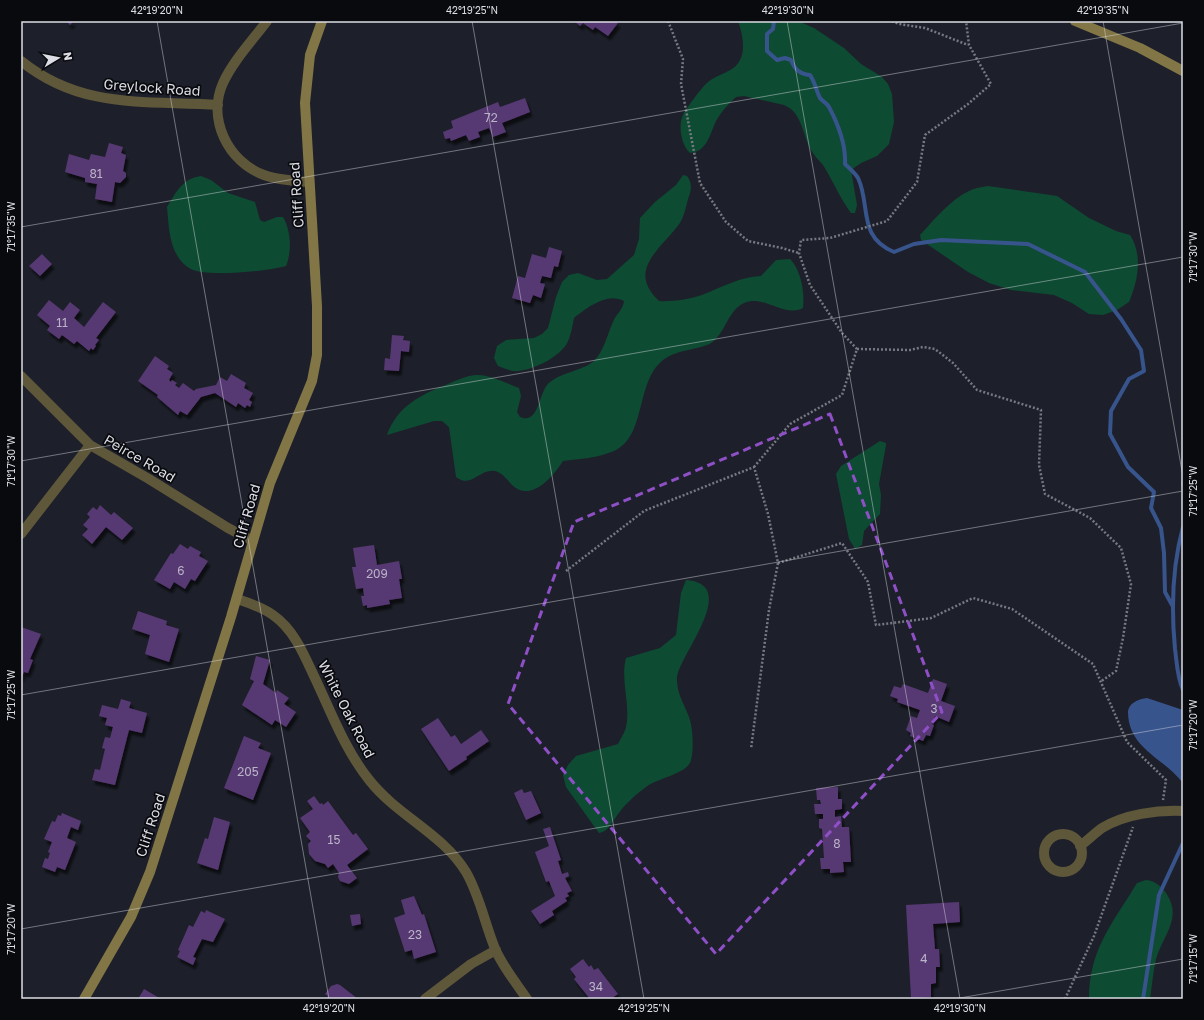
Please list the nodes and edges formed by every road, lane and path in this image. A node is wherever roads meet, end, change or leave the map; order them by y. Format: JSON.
{"nodes":[{"id":1,"x":267,"y":21,"type":"edge"},
{"id":2,"x":322,"y":21,"type":"edge"},
{"id":3,"x":668,"y":21,"type":"edge"},
{"id":4,"x":892,"y":21,"type":"edge"},
{"id":5,"x":966,"y":21,"type":"edge"},
{"id":6,"x":1075,"y":21,"type":"edge"},
{"id":7,"x":969,"y":46,"type":"junction"},
{"id":8,"x":21,"y":61,"type":"edge"},
{"id":9,"x":1183,"y":71,"type":"edge"},
{"id":10,"x":218,"y":105,"type":"junction"},
{"id":11,"x":309,"y":182,"type":"junction"},
{"id":12,"x":800,"y":253,"type":"junction"},
{"id":13,"x":857,"y":348,"type":"junction"},
{"id":14,"x":21,"y":376,"type":"edge"},
{"id":15,"x":90,"y":445,"type":"junction"},
{"id":16,"x":754,"y":467,"type":"junction"},
{"id":17,"x":21,"y":534,"type":"edge"},
{"id":18,"x":253,"y":541,"type":"junction"},
{"id":19,"x":778,"y":563,"type":"junction"},
{"id":20,"x":566,"y":571,"type":"dead end"},
{"id":21,"x":237,"y":599,"type":"junction"},
{"id":22,"x":1100,"y":682,"type":"junction"},
{"id":23,"x":751,"y":749,"type":"dead end"},
{"id":24,"x":1183,"y":811,"type":"edge"},
{"id":25,"x":1161,"y":812,"type":"junction"},
{"id":26,"x":1138,"y":814,"type":"junction"},
{"id":27,"x":1080,"y":846,"type":"dead end"},
{"id":28,"x":496,"y":950,"type":"junction"},
{"id":29,"x":84,"y":999,"type":"edge"},
{"id":30,"x":425,"y":999,"type":"edge"},
{"id":31,"x":527,"y":999,"type":"edge"},
{"id":32,"x":1065,"y":999,"type":"edge"}],
"edges":[{"from":1,"to":10,"type":"street"},
{"from":2,"to":11,"type":"street","name":"Cliff Road"},
{"from":3,"to":12,"type":"path"},
{"from":4,"to":7,"type":"path"},
{"from":5,"to":7,"type":"path"},
{"from":6,"to":9,"type":"street"},
{"from":7,"to":12,"type":"path"},
{"from":8,"to":10,"type":"street","name":"Greylock Road"},
{"from":10,"to":11,"type":"street"},
{"from":11,"to":18,"type":"street","name":"Cliff Road"},
{"from":12,"to":13,"type":"path"},
{"from":13,"to":16,"type":"path"},
{"from":13,"to":22,"type":"path"},
{"from":14,"to":15,"type":"street"},
{"from":15,"to":17,"type":"street","name":"Peirce Road"},
{"from":15,"to":18,"type":"street","name":"Peirce Road"},
{"from":16,"to":19,"type":"path"},
{"from":16,"to":20,"type":"path"},
{"from":18,"to":21,"type":"street","name":"Cliff Road"},
{"from":19,"to":22,"type":"path"},
{"from":19,"to":23,"type":"path"},
{"from":21,"to":28,"type":"street","name":"White Oak Road"},
{"from":21,"to":29,"type":"street","name":"Cliff Road"},
{"from":22,"to":25,"type":"path"},
{"from":24,"to":25,"type":"street"},
{"from":25,"to":26,"type":"street"},
{"from":26,"to":27,"type":"street"},
{"from":26,"to":32,"type":"path"},
{"from":28,"to":30,"type":"street"},
{"from":28,"to":31,"type":"street","name":"White Oak Road"}]}
